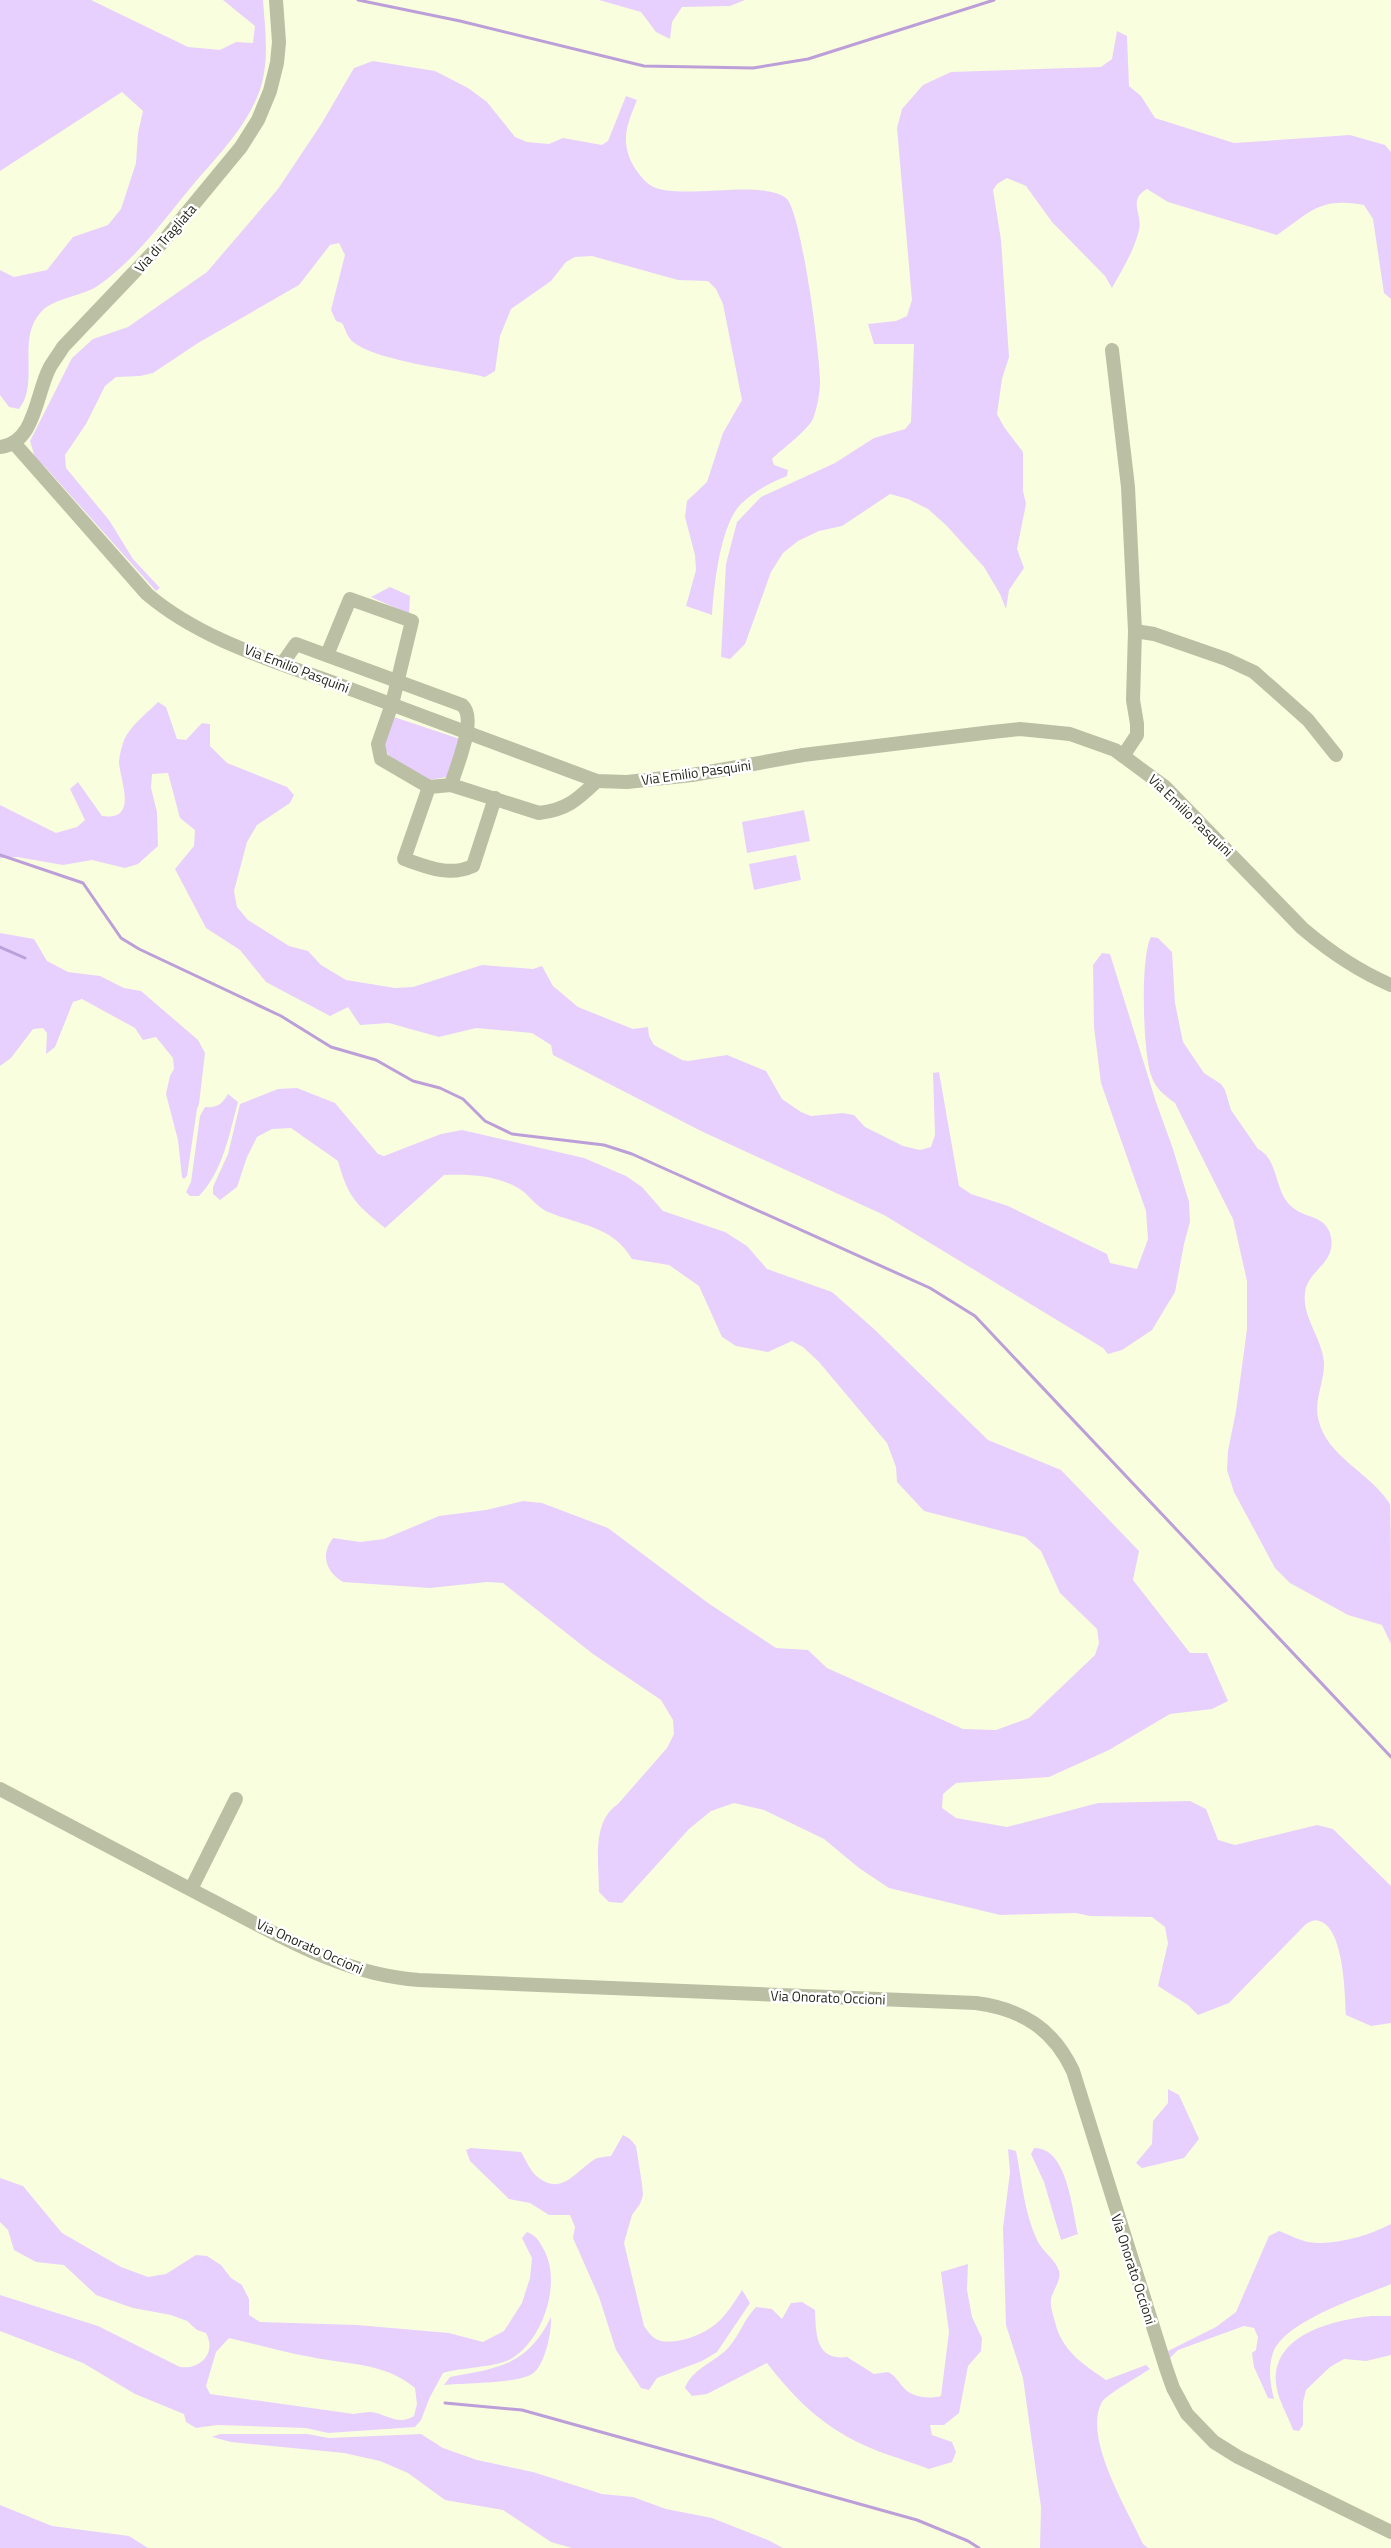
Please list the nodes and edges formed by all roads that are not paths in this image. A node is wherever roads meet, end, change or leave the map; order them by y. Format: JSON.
{"nodes":[{"id":1,"x":276,"y":0,"type":"edge"},
{"id":2,"x":1112,"y":350,"type":"dead end"},
{"id":3,"x":14,"y":443,"type":"junction"},
{"id":4,"x":0,"y":447,"type":"edge"},
{"id":5,"x":1135,"y":631,"type":"junction"},
{"id":6,"x":327,"y":655,"type":"junction"},
{"id":7,"x":282,"y":664,"type":"junction"},
{"id":8,"x":397,"y":679,"type":"junction"},
{"id":9,"x":392,"y":704,"type":"junction"},
{"id":10,"x":467,"y":733,"type":"junction"},
{"id":11,"x":1336,"y":755,"type":"dead end"},
{"id":12,"x":1123,"y":756,"type":"junction"},
{"id":13,"x":597,"y":781,"type":"junction"},
{"id":14,"x":451,"y":784,"type":"junction"},
{"id":15,"x":429,"y":787,"type":"junction"},
{"id":16,"x":495,"y":798,"type":"junction"},
{"id":17,"x":1391,"y":985,"type":"edge"},
{"id":18,"x":0,"y":1789,"type":"edge"},
{"id":19,"x":236,"y":1799,"type":"dead end"},
{"id":20,"x":191,"y":1889,"type":"junction"},
{"id":21,"x":1391,"y":2532,"type":"edge"}],
"edges":[{"from":1,"to":3,"type":"street","name":"Via di Tragliata"},
{"from":2,"to":5,"type":"street"},
{"from":3,"to":4,"type":"street"},
{"from":3,"to":7,"type":"street","name":"Via Emilio Pasquini"},
{"from":5,"to":11,"type":"street"},
{"from":5,"to":12,"type":"street"},
{"from":6,"to":7,"type":"street"},
{"from":6,"to":8,"type":"street"},
{"from":6,"to":8,"type":"street"},
{"from":7,"to":9,"type":"street","name":"Via Emilio Pasquini"},
{"from":8,"to":9,"type":"street"},
{"from":8,"to":10,"type":"street"},
{"from":9,"to":10,"type":"street","name":"Via Emilio Pasquini"},
{"from":9,"to":15,"type":"street"},
{"from":10,"to":13,"type":"street","name":"Via Emilio Pasquini"},
{"from":10,"to":14,"type":"street"},
{"from":12,"to":13,"type":"street","name":"Via Emilio Pasquini"},
{"from":12,"to":17,"type":"street","name":"Via Emilio Pasquini"},
{"from":13,"to":16,"type":"street"},
{"from":14,"to":15,"type":"street"},
{"from":14,"to":16,"type":"street"},
{"from":15,"to":16,"type":"street"},
{"from":18,"to":20,"type":"street","name":"Via Onorato Occioni"},
{"from":19,"to":20,"type":"street"},
{"from":20,"to":21,"type":"street","name":"Via Onorato Occioni"}]}
